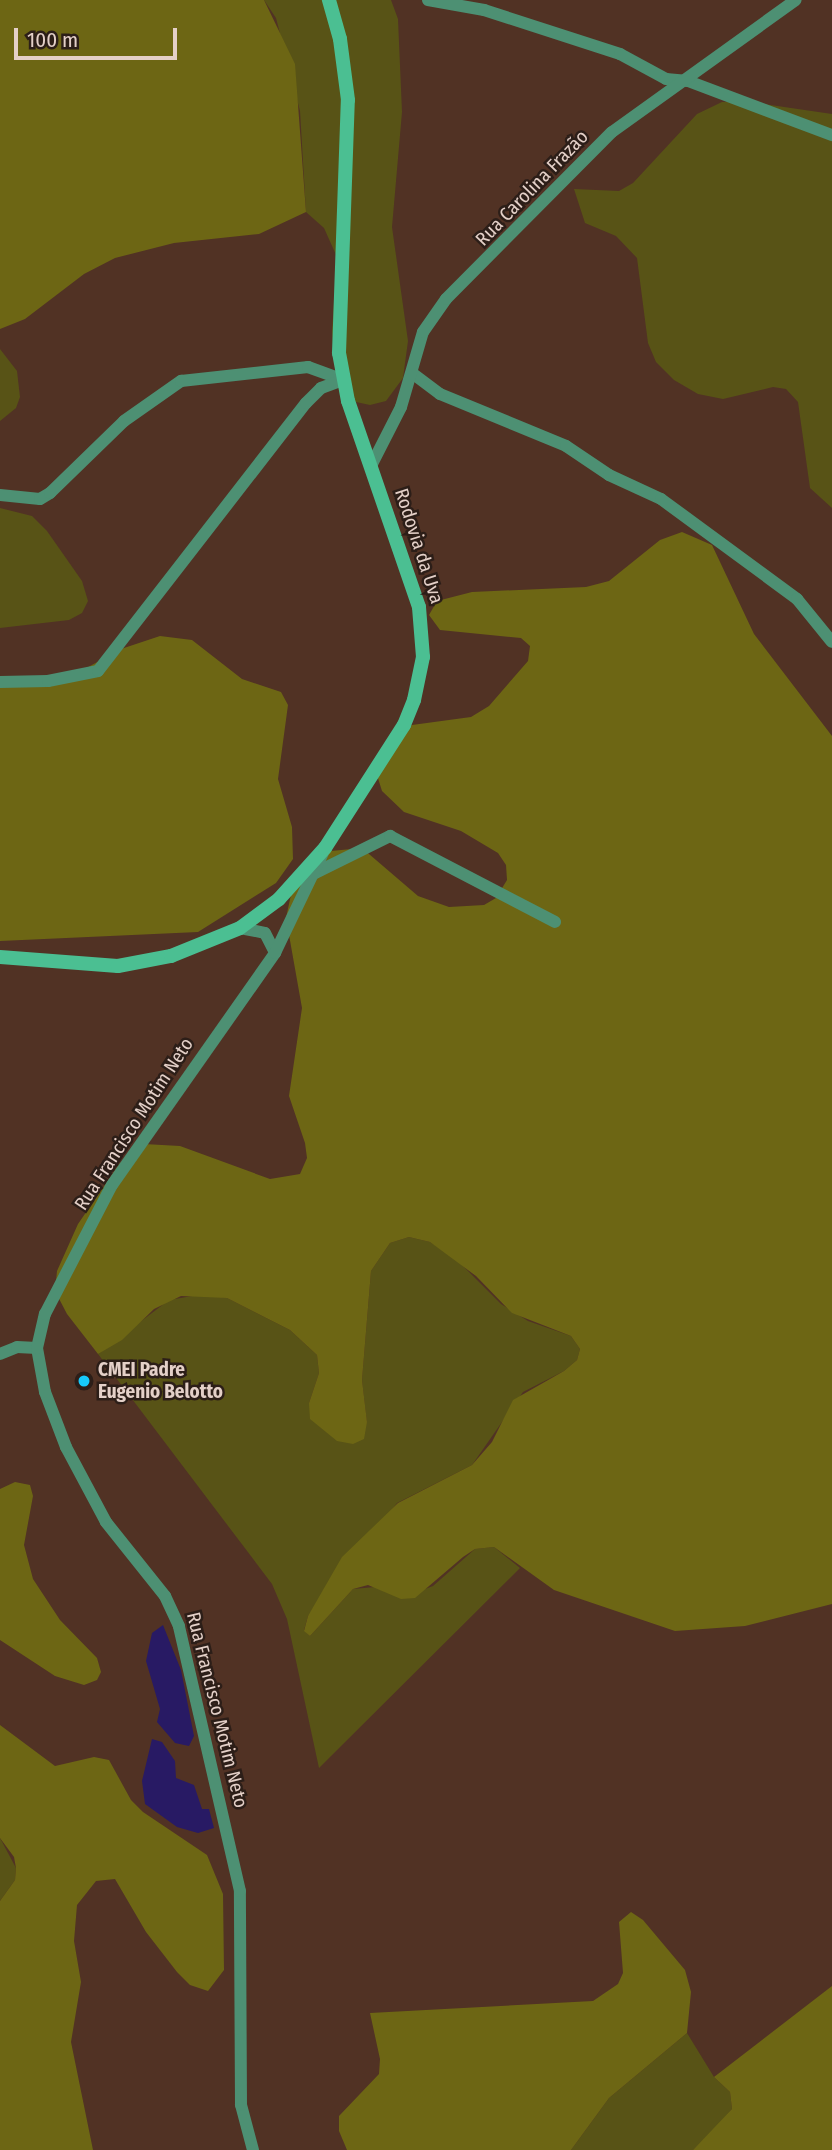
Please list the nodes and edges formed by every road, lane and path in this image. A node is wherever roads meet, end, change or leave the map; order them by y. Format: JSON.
{"nodes":[{"id":1,"x":329,"y":0,"type":"edge"},
{"id":2,"x":428,"y":0,"type":"edge"},
{"id":3,"x":796,"y":0,"type":"edge"},
{"id":4,"x":688,"y":80,"type":"junction"},
{"id":5,"x":832,"y":135,"type":"edge"},
{"id":6,"x":412,"y":373,"type":"junction"},
{"id":7,"x":343,"y":380,"type":"junction"},
{"id":8,"x":372,"y":464,"type":"junction"},
{"id":9,"x":0,"y":495,"type":"edge"},
{"id":10,"x":832,"y":642,"type":"edge"},
{"id":11,"x":0,"y":682,"type":"edge"},
{"id":12,"x":325,"y":848,"type":"junction"},
{"id":13,"x":315,"y":873,"type":"junction"},
{"id":14,"x":555,"y":922,"type":"dead end"},
{"id":15,"x":240,"y":928,"type":"junction"},
{"id":16,"x":275,"y":953,"type":"junction"},
{"id":17,"x":0,"y":957,"type":"edge"},
{"id":18,"x":37,"y":1348,"type":"junction"},
{"id":19,"x":0,"y":1354,"type":"edge"},
{"id":20,"x":253,"y":2150,"type":"edge"}],
"edges":[{"from":1,"to":7,"type":"street","name":"Rodovia da Uva"},
{"from":2,"to":4,"type":"street"},
{"from":3,"to":4,"type":"street","name":"Rua Carolina Frazão"},
{"from":4,"to":5,"type":"street"},
{"from":4,"to":6,"type":"street","name":"Rua Carolina Frazão"},
{"from":6,"to":8,"type":"street","name":"Rua Carolina Frazão"},
{"from":6,"to":10,"type":"street"},
{"from":7,"to":8,"type":"street","name":"Rodovia da Uva"},
{"from":7,"to":9,"type":"street"},
{"from":7,"to":11,"type":"street"},
{"from":8,"to":12,"type":"street","name":"Rodovia da Uva"},
{"from":12,"to":13,"type":"street","name":"Rua Francisco Motim Neto"},
{"from":12,"to":15,"type":"street","name":"Rodovia da Uva"},
{"from":13,"to":14,"type":"street"},
{"from":13,"to":16,"type":"street","name":"Rua Francisco Motim Neto"},
{"from":15,"to":16,"type":"street"},
{"from":15,"to":17,"type":"street","name":"Rodovia da Uva"},
{"from":16,"to":18,"type":"street","name":"Rua Francisco Motim Neto"},
{"from":18,"to":19,"type":"street"},
{"from":18,"to":20,"type":"street","name":"Rua Francisco Motim Neto"}]}
